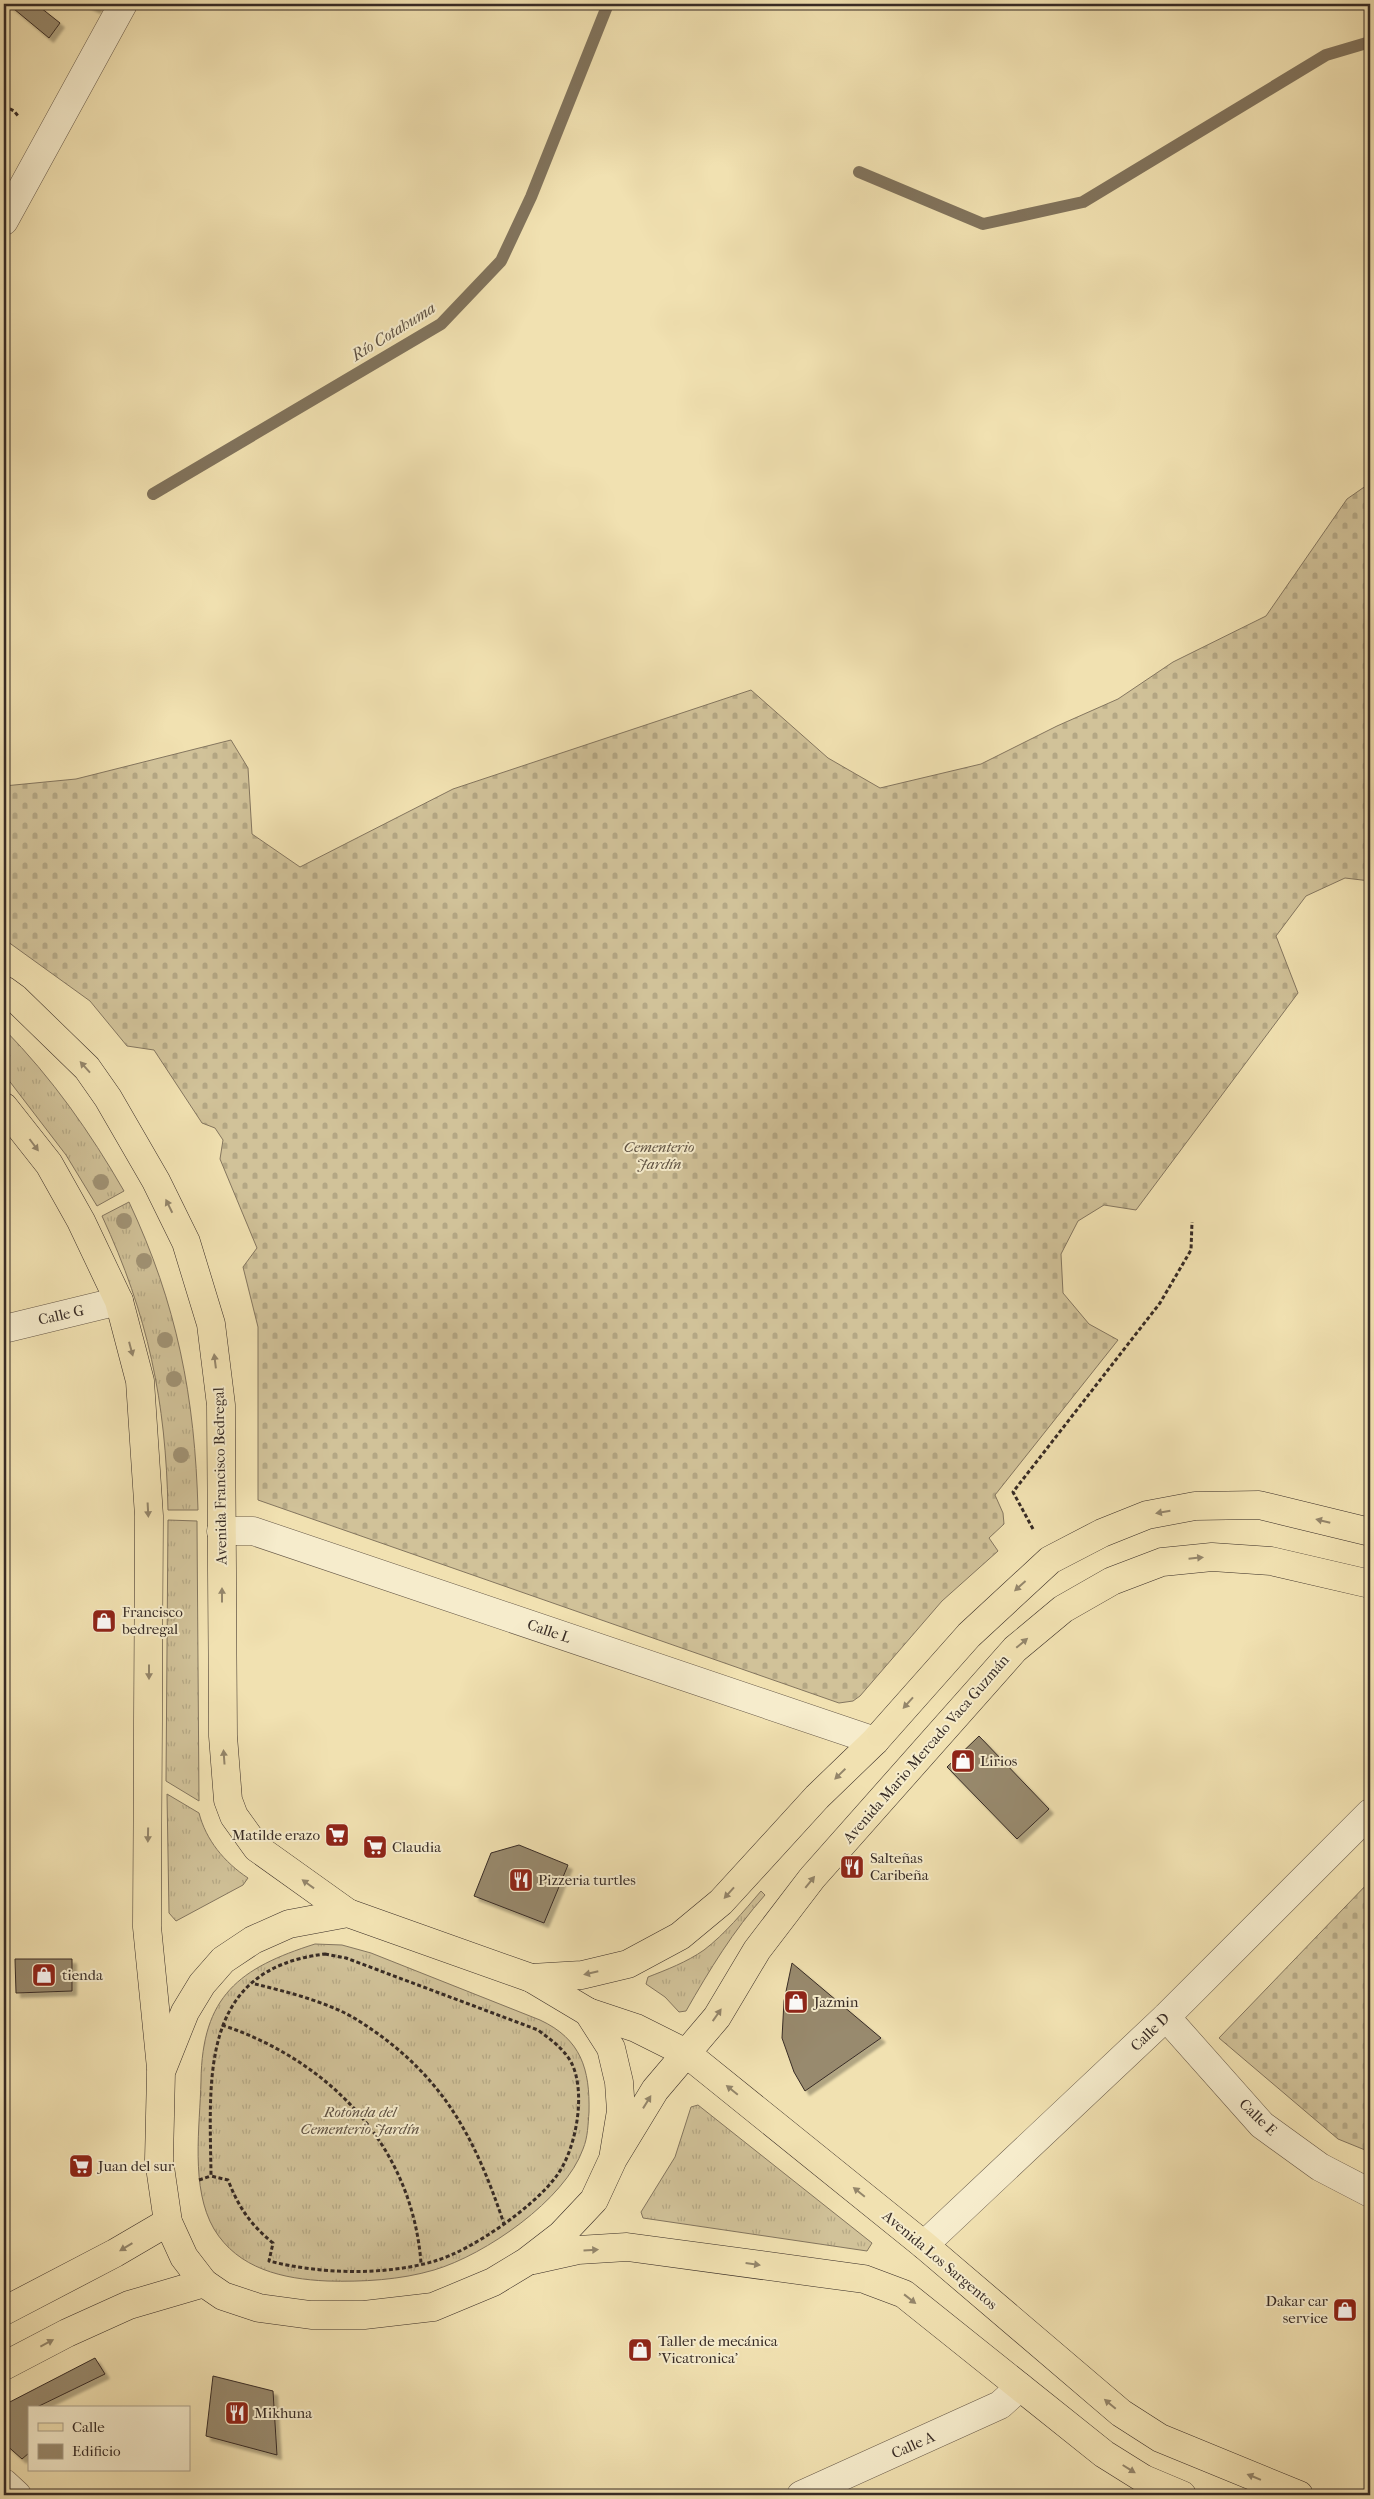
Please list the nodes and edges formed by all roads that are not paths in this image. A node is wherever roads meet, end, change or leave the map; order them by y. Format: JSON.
{"nodes":[{"id":1,"x":123,"y":4,"type":"edge"},
{"id":2,"x":4,"y":221,"type":"edge"},
{"id":3,"x":4,"y":990,"type":"edge"},
{"id":4,"x":4,"y":1107,"type":"edge"},
{"id":5,"x":119,"y":1301,"type":"junction"},
{"id":6,"x":4,"y":1329,"type":"edge"},
{"id":7,"x":221,"y":1531,"type":"junction"},
{"id":8,"x":1370,"y":1532,"type":"edge"},
{"id":9,"x":1370,"y":1584,"type":"edge"},
{"id":10,"x":875,"y":1740,"type":"junction"},
{"id":11,"x":907,"y":1770,"type":"junction"},
{"id":12,"x":1370,"y":1813,"type":"edge"},
{"id":13,"x":348,"y":1913,"type":"junction"},
{"id":14,"x":531,"y":1978,"type":"junction"},
{"id":15,"x":588,"y":2012,"type":"junction"},
{"id":16,"x":1166,"y":2017,"type":"junction"},
{"id":17,"x":686,"y":2053,"type":"junction"},
{"id":18,"x":161,"y":2072,"type":"junction"},
{"id":19,"x":613,"y":2159,"type":"junction"},
{"id":20,"x":1370,"y":2193,"type":"edge"},
{"id":21,"x":168,"y":2222,"type":"junction"},
{"id":22,"x":924,"y":2245,"type":"junction"},
{"id":23,"x":526,"y":2262,"type":"junction"},
{"id":24,"x":204,"y":2283,"type":"junction"},
{"id":25,"x":4,"y":2311,"type":"edge"},
{"id":26,"x":4,"y":2366,"type":"edge"},
{"id":27,"x":1020,"y":2387,"type":"junction"},
{"id":28,"x":4,"y":2483,"type":"edge"},
{"id":29,"x":18,"y":2495,"type":"edge"},
{"id":30,"x":801,"y":2495,"type":"edge"},
{"id":31,"x":1182,"y":2495,"type":"edge"},
{"id":32,"x":1300,"y":2495,"type":"edge"}],
"edges":[{"from":1,"to":2,"type":"street"},
{"from":7,"to":3,"type":"main road","name":"Avenida Francisco Bedregal","one_way":true},
{"from":4,"to":5,"type":"main road","one_way":true},
{"from":5,"to":6,"type":"street","name":"Calle G"},
{"from":5,"to":18,"type":"main road","one_way":true},
{"from":7,"to":10,"type":"street","name":"Calle L"},
{"from":13,"to":7,"type":"main road","name":"Avenida Francisco Bedregal","one_way":true},
{"from":8,"to":10,"type":"main road","name":"Avenida Mario Mercado Vaca Guzmán","one_way":true},
{"from":11,"to":9,"type":"main road","name":"Avenida Mario Mercado Vaca Guzmán","one_way":true},
{"from":10,"to":11,"type":"main road"},
{"from":10,"to":14,"type":"main road","name":"Avenida Mario Mercado Vaca Guzmán","one_way":true},
{"from":17,"to":11,"type":"main road","name":"Avenida Mario Mercado Vaca Guzmán","one_way":true},
{"from":12,"to":16,"type":"street","name":"Calle D"},
{"from":13,"to":14,"type":"main road","name":"Avenida Mario Mercado Vaca Guzmán"},
{"from":13,"to":18,"type":"main road","name":"Avenida Mario Mercado Vaca Guzmán"},
{"from":14,"to":15,"type":"main road","name":"Avenida Mario Mercado Vaca Guzmán"},
{"from":15,"to":17,"type":"main road","name":"Avenida Los Sargentos"},
{"from":15,"to":19,"type":"main road","name":"Avenida Mario Mercado Vaca Guzmán"},
{"from":16,"to":20,"type":"street","name":"Calle E"},
{"from":16,"to":22,"type":"street","name":"Calle D"},
{"from":19,"to":17,"type":"main road","name":"Avenida Mario Mercado Vaca Guzmán","one_way":true},
{"from":22,"to":17,"type":"main road","name":"Avenida Los Sargentos","one_way":true},
{"from":18,"to":21,"type":"main road","name":"Avenida Mario Mercado Vaca Guzmán"},
{"from":19,"to":23,"type":"main road","name":"Avenida Mario Mercado Vaca Guzmán"},
{"from":21,"to":24,"type":"main road","name":"Avenida Mario Mercado Vaca Guzmán"},
{"from":21,"to":25,"type":"main road","one_way":true},
{"from":32,"to":22,"type":"main road","name":"Avenida Los Sargentos","one_way":true},
{"from":23,"to":24,"type":"main road","name":"Avenida Mario Mercado Vaca Guzmán"},
{"from":23,"to":27,"type":"main road","one_way":true},
{"from":26,"to":24,"type":"main road","one_way":true},
{"from":27,"to":30,"type":"street","name":"Calle A"},
{"from":27,"to":31,"type":"main road","one_way":true},
{"from":28,"to":29,"type":"street"}]}
